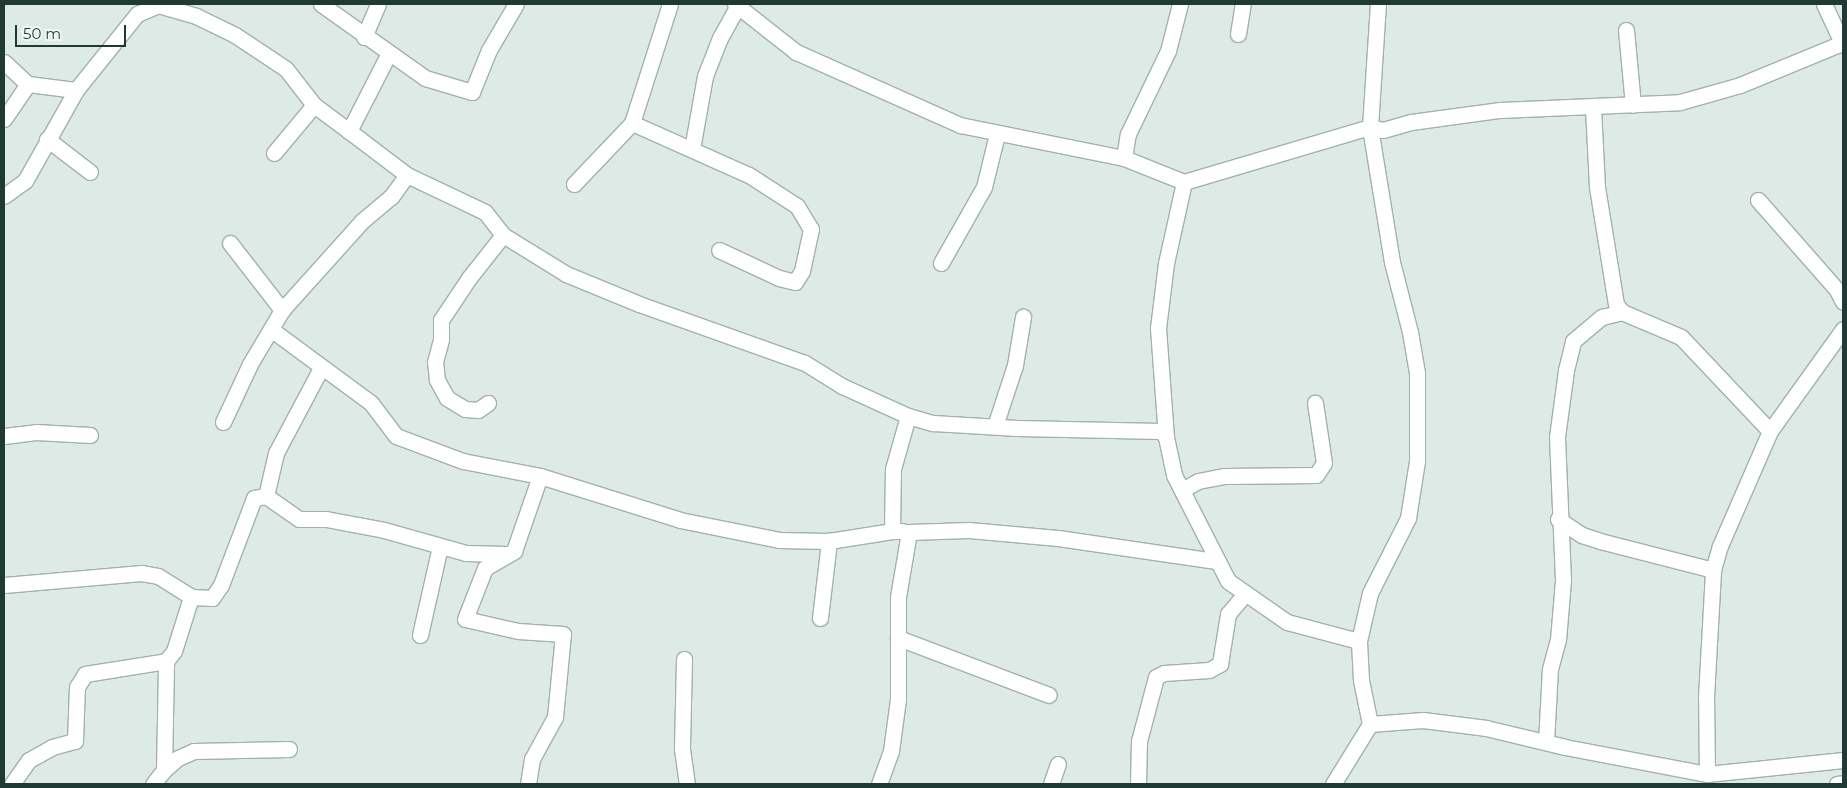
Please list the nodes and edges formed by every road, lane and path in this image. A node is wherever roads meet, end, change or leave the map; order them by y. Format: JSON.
{"nodes":[{"id":1,"x":158,"y":4,"type":"edge"},
{"id":2,"x":321,"y":4,"type":"edge"},
{"id":3,"x":378,"y":4,"type":"edge"},
{"id":4,"x":516,"y":4,"type":"edge"},
{"id":5,"x":670,"y":4,"type":"edge"},
{"id":6,"x":1180,"y":4,"type":"edge"},
{"id":7,"x":1243,"y":4,"type":"edge"},
{"id":8,"x":1378,"y":4,"type":"edge"},
{"id":9,"x":1824,"y":4,"type":"edge"},
{"id":10,"x":737,"y":5,"type":"edge"},
{"id":11,"x":1626,"y":30,"type":"dead end"},
{"id":12,"x":1238,"y":34,"type":"dead end"},
{"id":13,"x":364,"y":37,"type":"junction"},
{"id":14,"x":1843,"y":44,"type":"edge"},
{"id":15,"x":389,"y":53,"type":"junction"},
{"id":16,"x":4,"y":62,"type":"edge"},
{"id":17,"x":28,"y":84,"type":"junction"},
{"id":18,"x":76,"y":90,"type":"junction"},
{"id":19,"x":314,"y":105,"type":"junction"},
{"id":20,"x":1633,"y":105,"type":"junction"},
{"id":21,"x":1593,"y":108,"type":"junction"},
{"id":22,"x":4,"y":119,"type":"edge"},
{"id":23,"x":632,"y":123,"type":"junction"},
{"id":24,"x":1370,"y":127,"type":"junction"},
{"id":25,"x":349,"y":130,"type":"junction"},
{"id":26,"x":996,"y":134,"type":"junction"},
{"id":27,"x":47,"y":139,"type":"junction"},
{"id":28,"x":692,"y":149,"type":"junction"},
{"id":29,"x":274,"y":152,"type":"dead end"},
{"id":30,"x":1124,"y":158,"type":"junction"},
{"id":31,"x":90,"y":172,"type":"dead end"},
{"id":32,"x":407,"y":175,"type":"junction"},
{"id":33,"x":1184,"y":182,"type":"junction"},
{"id":34,"x":574,"y":184,"type":"dead end"},
{"id":35,"x":4,"y":195,"type":"edge"},
{"id":36,"x":1758,"y":200,"type":"dead end"},
{"id":37,"x":503,"y":235,"type":"junction"},
{"id":38,"x":230,"y":243,"type":"dead end"},
{"id":39,"x":719,"y":250,"type":"dead end"},
{"id":40,"x":941,"y":263,"type":"dead end"},
{"id":41,"x":1843,"y":302,"type":"edge"},
{"id":42,"x":282,"y":310,"type":"junction"},
{"id":43,"x":1622,"y":312,"type":"junction"},
{"id":44,"x":1023,"y":317,"type":"dead end"},
{"id":45,"x":1843,"y":328,"type":"edge"},
{"id":46,"x":272,"y":330,"type":"junction"},
{"id":47,"x":322,"y":368,"type":"junction"},
{"id":48,"x":488,"y":403,"type":"dead end"},
{"id":49,"x":1315,"y":403,"type":"dead end"},
{"id":50,"x":908,"y":416,"type":"junction"},
{"id":51,"x":222,"y":422,"type":"dead end"},
{"id":52,"x":995,"y":426,"type":"junction"},
{"id":53,"x":1770,"y":431,"type":"junction"},
{"id":54,"x":90,"y":435,"type":"dead end"},
{"id":55,"x":4,"y":436,"type":"edge"},
{"id":56,"x":1166,"y":437,"type":"junction"},
{"id":57,"x":540,"y":476,"type":"junction"},
{"id":58,"x":1182,"y":490,"type":"junction"},
{"id":59,"x":266,"y":496,"type":"junction"},
{"id":60,"x":1558,"y":520,"type":"junction"},
{"id":61,"x":892,"y":532,"type":"junction"},
{"id":62,"x":909,"y":532,"type":"junction"},
{"id":63,"x":830,"y":541,"type":"junction"},
{"id":64,"x":440,"y":546,"type":"junction"},
{"id":65,"x":514,"y":550,"type":"junction"},
{"id":66,"x":1216,"y":561,"type":"junction"},
{"id":67,"x":1713,"y":570,"type":"junction"},
{"id":68,"x":4,"y":584,"type":"edge"},
{"id":69,"x":1245,"y":594,"type":"junction"},
{"id":70,"x":192,"y":597,"type":"junction"},
{"id":71,"x":820,"y":618,"type":"dead end"},
{"id":72,"x":420,"y":635,"type":"dead end"},
{"id":73,"x":898,"y":638,"type":"junction"},
{"id":74,"x":1359,"y":641,"type":"junction"},
{"id":75,"x":684,"y":659,"type":"dead end"},
{"id":76,"x":166,"y":661,"type":"junction"},
{"id":77,"x":1049,"y":695,"type":"dead end"},
{"id":78,"x":1370,"y":724,"type":"junction"},
{"id":79,"x":1546,"y":742,"type":"junction"},
{"id":80,"x":289,"y":749,"type":"dead end"},
{"id":81,"x":1843,"y":760,"type":"edge"},
{"id":82,"x":1058,"y":764,"type":"dead end"},
{"id":83,"x":164,"y":770,"type":"junction"},
{"id":84,"x":1707,"y":774,"type":"junction"},
{"id":85,"x":1843,"y":783,"type":"edge"},
{"id":86,"x":12,"y":784,"type":"edge"},
{"id":87,"x":153,"y":784,"type":"edge"},
{"id":88,"x":528,"y":784,"type":"edge"},
{"id":89,"x":687,"y":784,"type":"edge"},
{"id":90,"x":879,"y":784,"type":"edge"},
{"id":91,"x":1051,"y":784,"type":"edge"},
{"id":92,"x":1138,"y":784,"type":"edge"},
{"id":93,"x":1333,"y":784,"type":"edge"},
{"id":94,"x":1837,"y":784,"type":"edge"}],
"edges":[{"from":1,"to":18,"type":"street"},
{"from":1,"to":19,"type":"street"},
{"from":2,"to":13,"type":"street"},
{"from":3,"to":13,"type":"street"},
{"from":4,"to":15,"type":"street"},
{"from":5,"to":23,"type":"street"},
{"from":6,"to":30,"type":"street"},
{"from":7,"to":12,"type":"street"},
{"from":8,"to":24,"type":"street"},
{"from":9,"to":14,"type":"street"},
{"from":10,"to":26,"type":"street"},
{"from":10,"to":28,"type":"street"},
{"from":11,"to":20,"type":"street"},
{"from":13,"to":15,"type":"street"},
{"from":14,"to":20,"type":"street"},
{"from":15,"to":25,"type":"street"},
{"from":16,"to":17,"type":"street"},
{"from":17,"to":18,"type":"street"},
{"from":17,"to":22,"type":"street"},
{"from":18,"to":27,"type":"street"},
{"from":19,"to":25,"type":"street"},
{"from":19,"to":29,"type":"street"},
{"from":20,"to":21,"type":"street"},
{"from":21,"to":24,"type":"street"},
{"from":21,"to":43,"type":"street"},
{"from":23,"to":28,"type":"street"},
{"from":23,"to":34,"type":"street"},
{"from":24,"to":33,"type":"street"},
{"from":24,"to":74,"type":"street"},
{"from":25,"to":32,"type":"street"},
{"from":26,"to":30,"type":"street"},
{"from":26,"to":40,"type":"street"},
{"from":27,"to":31,"type":"street"},
{"from":27,"to":35,"type":"street"},
{"from":28,"to":39,"type":"street"},
{"from":30,"to":33,"type":"street"},
{"from":32,"to":37,"type":"street"},
{"from":32,"to":42,"type":"street"},
{"from":33,"to":56,"type":"street"},
{"from":36,"to":41,"type":"street"},
{"from":37,"to":48,"type":"street"},
{"from":37,"to":50,"type":"street"},
{"from":38,"to":42,"type":"street"},
{"from":42,"to":46,"type":"street"},
{"from":43,"to":53,"type":"street"},
{"from":43,"to":60,"type":"street"},
{"from":44,"to":52,"type":"street"},
{"from":45,"to":53,"type":"street"},
{"from":46,"to":47,"type":"street"},
{"from":46,"to":51,"type":"street"},
{"from":47,"to":57,"type":"street"},
{"from":47,"to":59,"type":"street"},
{"from":49,"to":58,"type":"street"},
{"from":50,"to":52,"type":"street"},
{"from":50,"to":61,"type":"street"},
{"from":52,"to":56,"type":"street"},
{"from":53,"to":67,"type":"street"},
{"from":54,"to":55,"type":"street"},
{"from":56,"to":58,"type":"street"},
{"from":57,"to":63,"type":"street"},
{"from":57,"to":65,"type":"street"},
{"from":58,"to":66,"type":"street"},
{"from":59,"to":64,"type":"street"},
{"from":59,"to":70,"type":"street"},
{"from":60,"to":67,"type":"street"},
{"from":60,"to":79,"type":"street"},
{"from":61,"to":62,"type":"street"},
{"from":61,"to":63,"type":"street"},
{"from":62,"to":66,"type":"street"},
{"from":62,"to":73,"type":"street"},
{"from":63,"to":71,"type":"street"},
{"from":64,"to":65,"type":"street"},
{"from":64,"to":72,"type":"street"},
{"from":65,"to":88,"type":"street"},
{"from":66,"to":69,"type":"street"},
{"from":67,"to":84,"type":"street"},
{"from":68,"to":70,"type":"street"},
{"from":69,"to":74,"type":"street"},
{"from":69,"to":92,"type":"street"},
{"from":70,"to":76,"type":"street"},
{"from":73,"to":77,"type":"street"},
{"from":73,"to":90,"type":"street"},
{"from":74,"to":78,"type":"street"},
{"from":75,"to":89,"type":"street"},
{"from":76,"to":83,"type":"street"},
{"from":76,"to":86,"type":"street"},
{"from":78,"to":79,"type":"street"},
{"from":78,"to":93,"type":"street"},
{"from":79,"to":84,"type":"street"},
{"from":80,"to":83,"type":"street"},
{"from":81,"to":84,"type":"street"},
{"from":82,"to":91,"type":"street"},
{"from":83,"to":87,"type":"street"},
{"from":85,"to":94,"type":"street"}]}
